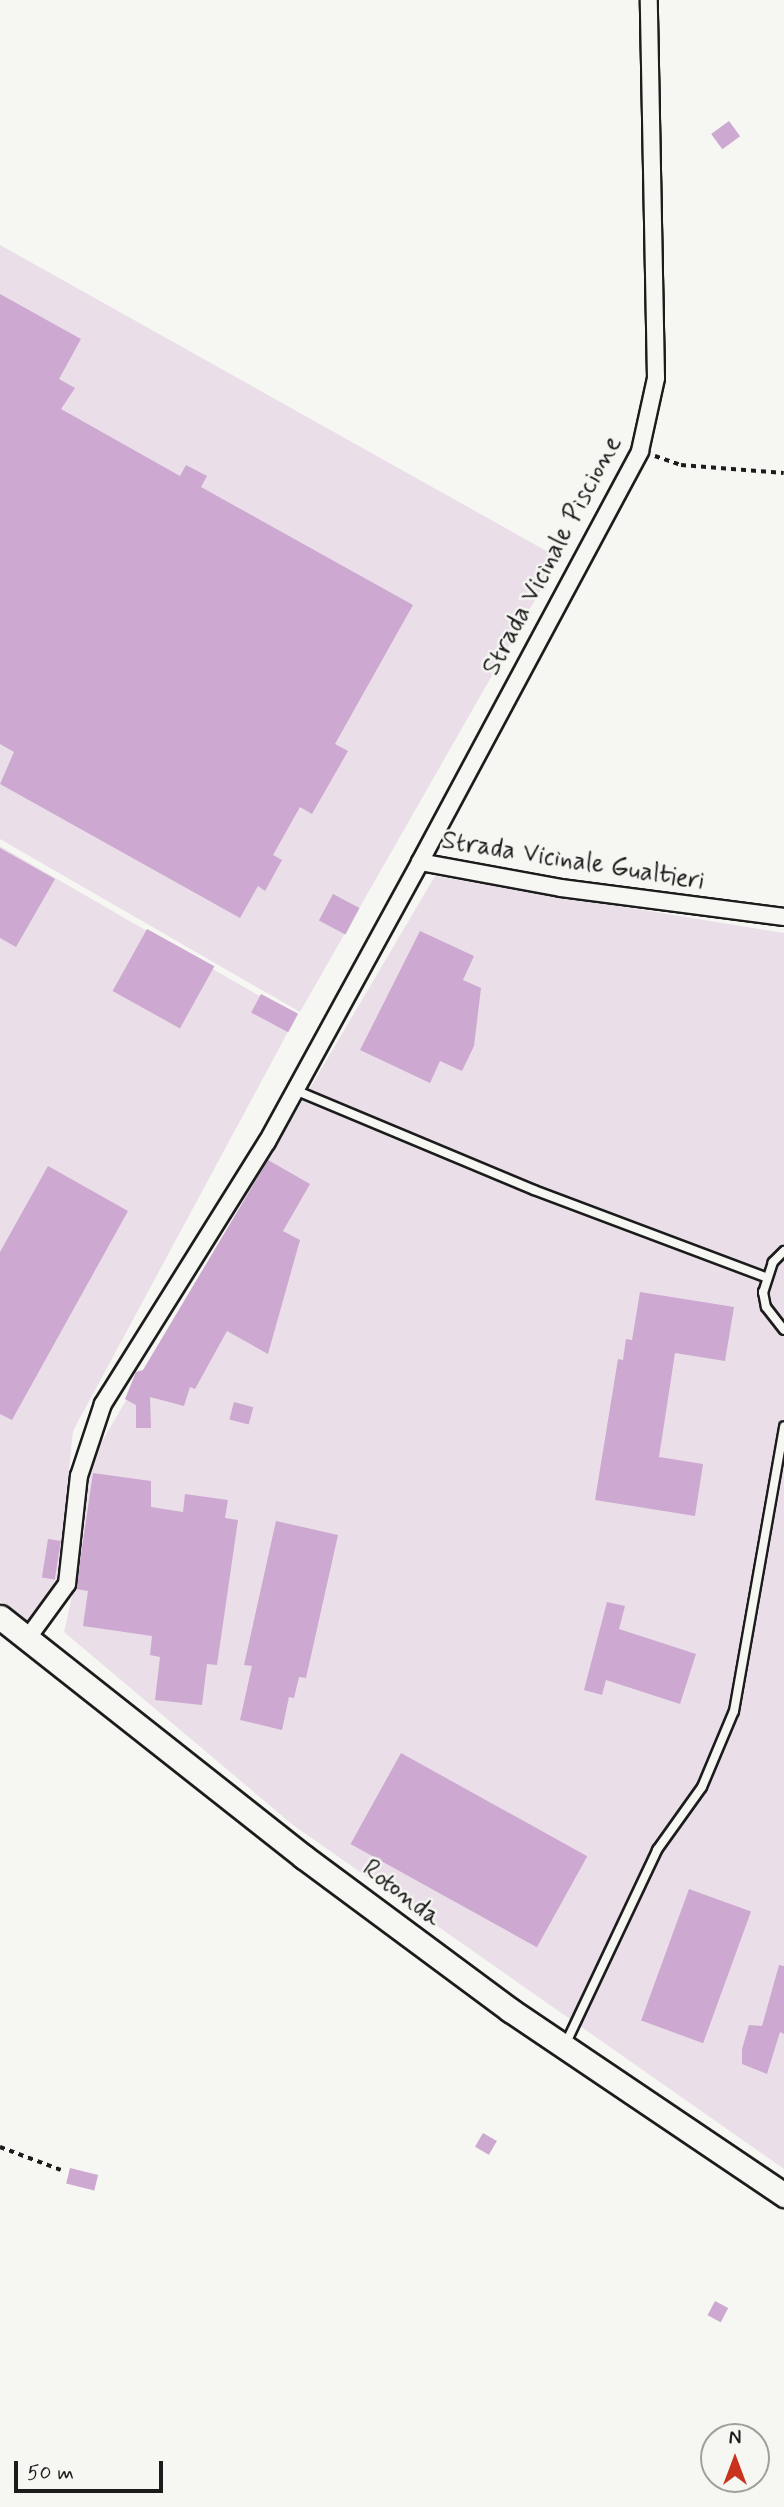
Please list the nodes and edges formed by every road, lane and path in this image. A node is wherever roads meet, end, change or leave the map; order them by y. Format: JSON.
{"nodes":[{"id":1,"x":649,"y":0,"type":"edge"},
{"id":2,"x":640,"y":451,"type":"junction"},
{"id":3,"x":784,"y":472,"type":"edge"},
{"id":4,"x":420,"y":862,"type":"junction"},
{"id":5,"x":784,"y":917,"type":"edge"},
{"id":6,"x":295,"y":1090,"type":"junction"},
{"id":7,"x":784,"y":1251,"type":"edge"},
{"id":8,"x":765,"y":1277,"type":"junction"},
{"id":9,"x":784,"y":1330,"type":"edge"},
{"id":10,"x":784,"y":1426,"type":"edge"},
{"id":11,"x":0,"y":1617,"type":"edge"},
{"id":12,"x":27,"y":1639,"type":"junction"},
{"id":13,"x":564,"y":2047,"type":"junction"},
{"id":14,"x":0,"y":2147,"type":"edge"},
{"id":15,"x":61,"y":2170,"type":"dead end"},
{"id":16,"x":784,"y":2195,"type":"edge"}],
"edges":[{"from":1,"to":2,"type":"street","name":"Strada Vicinale Piscione"},
{"from":2,"to":3,"type":"path"},
{"from":2,"to":4,"type":"street","name":"Strada Vicinale Piscione"},
{"from":4,"to":5,"type":"street","name":"Strada Vicinale Gualtieri"},
{"from":4,"to":6,"type":"street","name":"Strada Vicinale Gualtieri"},
{"from":6,"to":8,"type":"lane"},
{"from":6,"to":12,"type":"street","name":"Strada Vicinale Gualtieri"},
{"from":7,"to":8,"type":"lane"},
{"from":8,"to":9,"type":"lane"},
{"from":10,"to":13,"type":"lane"},
{"from":11,"to":12,"type":"main road","name":"Rotonda"},
{"from":12,"to":13,"type":"main road","name":"Rotonda"},
{"from":13,"to":16,"type":"main road","name":"Rotonda"},
{"from":14,"to":15,"type":"path"}]}
